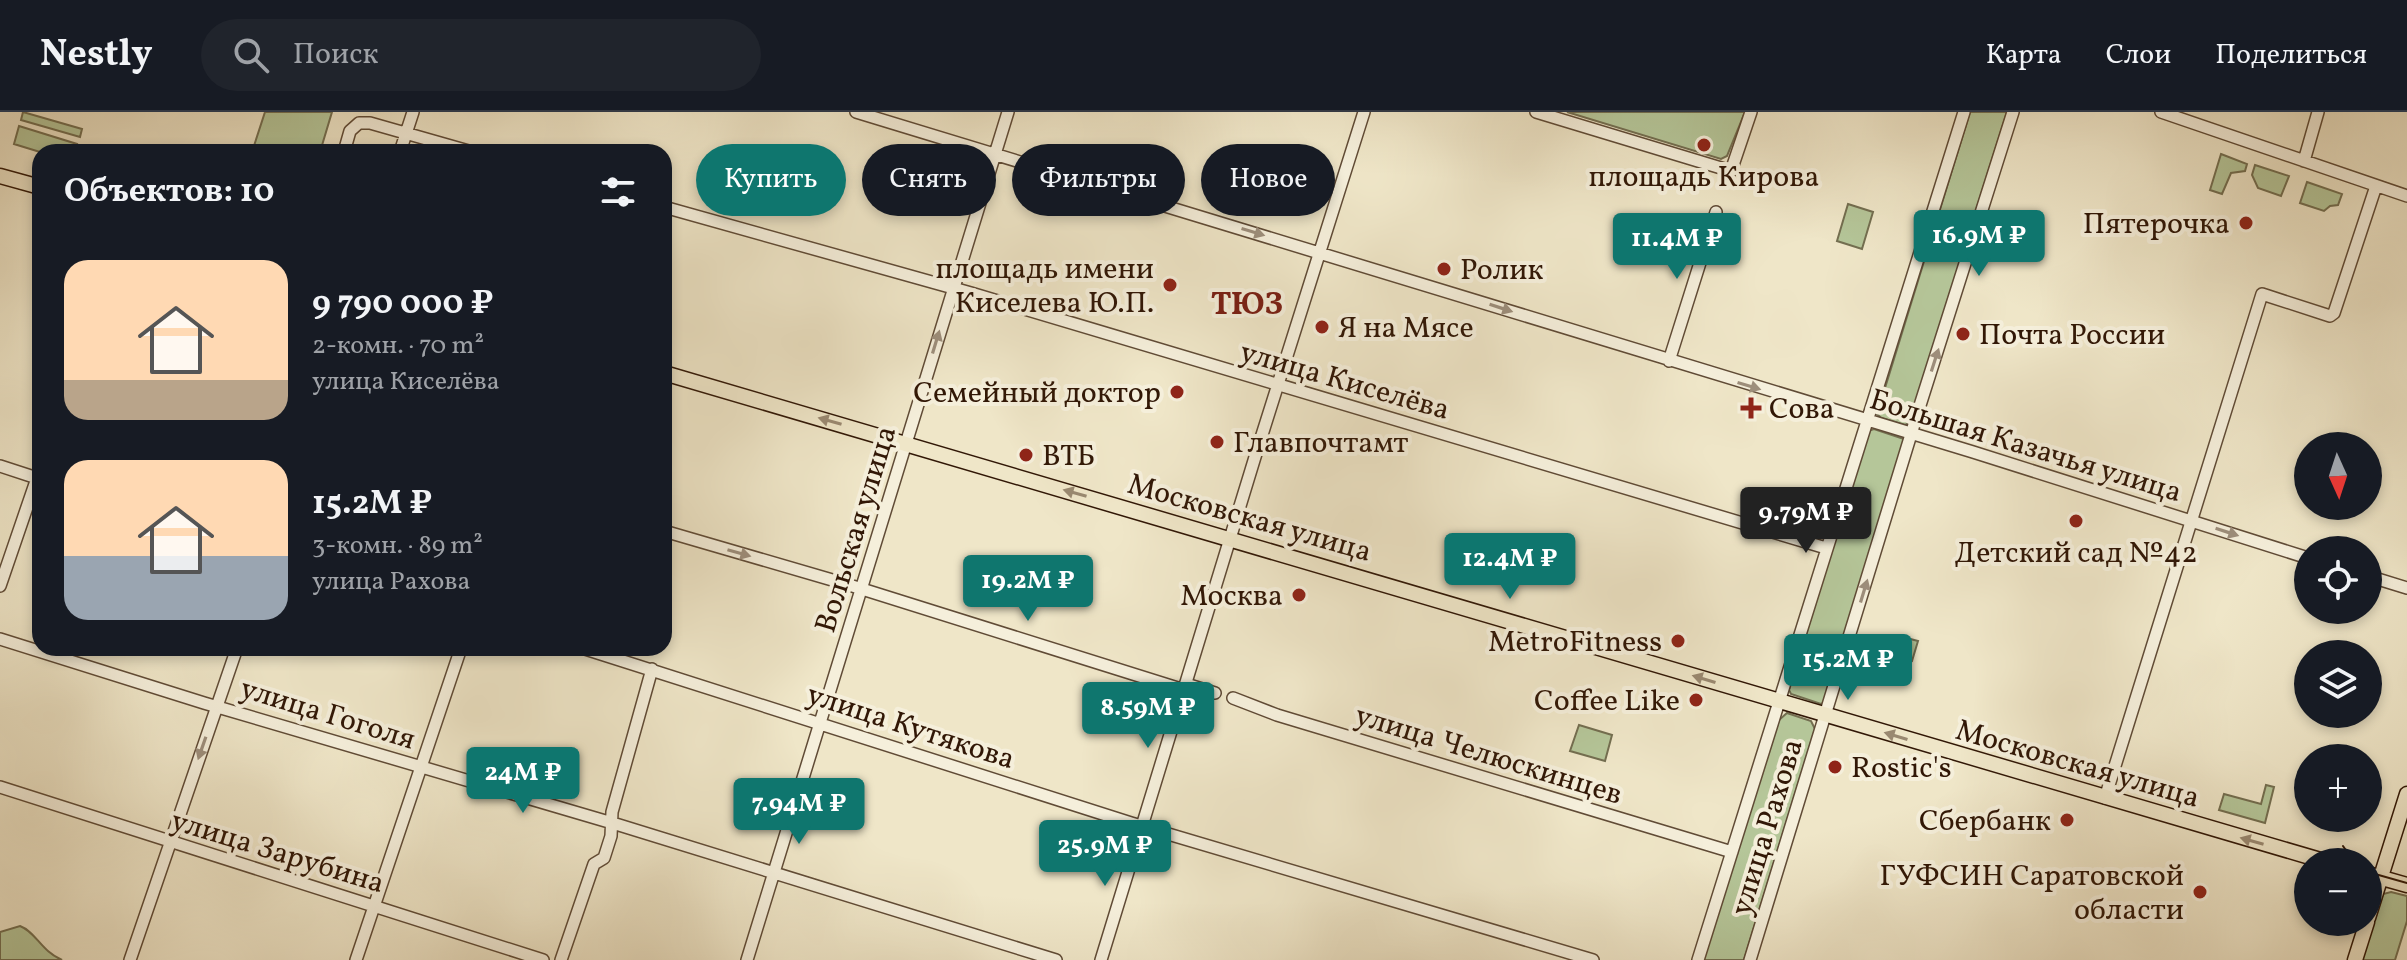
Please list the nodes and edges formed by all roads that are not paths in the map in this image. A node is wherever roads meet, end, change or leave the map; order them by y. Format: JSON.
{"nodes":[{"id":1,"x":413,"y":112,"type":"edge"},
{"id":2,"x":856,"y":112,"type":"edge"},
{"id":3,"x":1008,"y":112,"type":"edge"},
{"id":4,"x":1364,"y":112,"type":"edge"},
{"id":5,"x":1536,"y":112,"type":"edge"},
{"id":6,"x":1751,"y":112,"type":"edge"},
{"id":7,"x":1964,"y":112,"type":"edge"},
{"id":8,"x":2013,"y":112,"type":"edge"},
{"id":9,"x":2161,"y":112,"type":"edge"},
{"id":10,"x":2318,"y":112,"type":"edge"},
{"id":11,"x":406,"y":133,"type":"junction"},
{"id":12,"x":346,"y":144,"type":"edge"},
{"id":13,"x":403,"y":144,"type":"edge"},
{"id":14,"x":444,"y":144,"type":"edge"},
{"id":15,"x":959,"y":144,"type":"edge"},
{"id":16,"x":996,"y":152,"type":"edge"},
{"id":17,"x":996,"y":155,"type":"edge"},
{"id":18,"x":2304,"y":161,"type":"junction"},
{"id":19,"x":0,"y":176,"type":"edge"},
{"id":20,"x":32,"y":185,"type":"edge"},
{"id":21,"x":2376,"y":186,"type":"junction"},
{"id":22,"x":2407,"y":196,"type":"edge"},
{"id":23,"x":672,"y":209,"type":"edge"},
{"id":24,"x":1716,"y":212,"type":"dead end"},
{"id":25,"x":975,"y":216,"type":"edge"},
{"id":26,"x":1320,"y":252,"type":"junction"},
{"id":27,"x":952,"y":289,"type":"junction"},
{"id":28,"x":1669,"y":361,"type":"junction"},
{"id":29,"x":672,"y":375,"type":"edge"},
{"id":30,"x":1278,"y":385,"type":"junction"},
{"id":31,"x":1868,"y":421,"type":"junction"},
{"id":32,"x":1911,"y":434,"type":"junction"},
{"id":33,"x":905,"y":443,"type":"junction"},
{"id":34,"x":0,"y":466,"type":"edge"},
{"id":35,"x":32,"y":476,"type":"edge"},
{"id":36,"x":32,"y":495,"type":"edge"},
{"id":37,"x":2191,"y":521,"type":"junction"},
{"id":38,"x":672,"y":533,"type":"edge"},
{"id":39,"x":1230,"y":538,"type":"junction"},
{"id":40,"x":1826,"y":548,"type":"junction"},
{"id":41,"x":2294,"y":554,"type":"edge"},
{"id":42,"x":2382,"y":580,"type":"edge"},
{"id":43,"x":0,"y":586,"type":"edge"},
{"id":44,"x":2407,"y":588,"type":"edge"},
{"id":45,"x":861,"y":589,"type":"junction"},
{"id":46,"x":0,"y":639,"type":"edge"},
{"id":47,"x":32,"y":649,"type":"edge"},
{"id":48,"x":55,"y":656,"type":"edge"},
{"id":49,"x":234,"y":656,"type":"edge"},
{"id":50,"x":458,"y":656,"type":"edge"},
{"id":51,"x":609,"y":656,"type":"edge"},
{"id":52,"x":652,"y":669,"type":"junction"},
{"id":53,"x":1185,"y":687,"type":"junction"},
{"id":54,"x":1215,"y":693,"type":"dead end"},
{"id":55,"x":1233,"y":698,"type":"dead end"},
{"id":56,"x":1779,"y":702,"type":"junction"},
{"id":57,"x":217,"y":706,"type":"junction"},
{"id":58,"x":1826,"y":715,"type":"junction"},
{"id":59,"x":822,"y":723,"type":"junction"},
{"id":60,"x":421,"y":766,"type":"junction"},
{"id":61,"x":0,"y":787,"type":"edge"},
{"id":62,"x":2407,"y":794,"type":"edge"},
{"id":63,"x":2105,"y":798,"type":"junction"},
{"id":64,"x":610,"y":822,"type":"junction"},
{"id":65,"x":1142,"y":826,"type":"junction"},
{"id":66,"x":170,"y":842,"type":"junction"},
{"id":67,"x":1732,"y":852,"type":"junction"},
{"id":68,"x":2294,"y":852,"type":"edge"},
{"id":69,"x":2382,"y":856,"type":"edge"},
{"id":70,"x":773,"y":873,"type":"junction"},
{"id":71,"x":2382,"y":878,"type":"edge"},
{"id":72,"x":2407,"y":885,"type":"edge"},
{"id":73,"x":374,"y":906,"type":"junction"},
{"id":74,"x":2362,"y":936,"type":"edge"},
{"id":75,"x":130,"y":960,"type":"edge"},
{"id":76,"x":356,"y":960,"type":"edge"},
{"id":77,"x":543,"y":960,"type":"edge"},
{"id":78,"x":561,"y":960,"type":"edge"},
{"id":79,"x":747,"y":960,"type":"edge"},
{"id":80,"x":1056,"y":960,"type":"edge"},
{"id":81,"x":1101,"y":960,"type":"edge"},
{"id":82,"x":1593,"y":960,"type":"edge"},
{"id":83,"x":1698,"y":960,"type":"edge"},
{"id":84,"x":1750,"y":960,"type":"edge"},
{"id":85,"x":2355,"y":960,"type":"edge"}],
"edges":[{"from":1,"to":11,"type":"street"},
{"from":2,"to":15,"type":"street","name":"Большая Казачья улица"},
{"from":3,"to":16,"type":"street","name":"Вольская улица"},
{"from":4,"to":26,"type":"street"},
{"from":5,"to":6,"type":"street"},
{"from":7,"to":31,"type":"street"},
{"from":32,"to":8,"type":"street","name":"улица Рахова","one_way":true},
{"from":9,"to":18,"type":"street"},
{"from":10,"to":18,"type":"street"},
{"from":11,"to":12,"type":"street"},
{"from":11,"to":13,"type":"street"},
{"from":11,"to":14,"type":"street"},
{"from":17,"to":26,"type":"street","name":"Большая Казачья улица","one_way":true},
{"from":18,"to":21,"type":"street"},
{"from":19,"to":20,"type":"main road"},
{"from":21,"to":22,"type":"street"},
{"from":21,"to":37,"type":"street"},
{"from":23,"to":27,"type":"street","name":"улица Киселёва"},
{"from":24,"to":28,"type":"street"},
{"from":25,"to":27,"type":"street","name":"Вольская улица"},
{"from":26,"to":28,"type":"street","name":"Большая Казачья улица","one_way":true},
{"from":26,"to":30,"type":"street"},
{"from":27,"to":30,"type":"street","name":"улица Киселёва"},
{"from":33,"to":27,"type":"street","name":"Вольская улица","one_way":true},
{"from":28,"to":31,"type":"street","name":"Большая Казачья улица","one_way":true},
{"from":33,"to":29,"type":"main road","name":"Московская улица","one_way":true},
{"from":30,"to":39,"type":"street"},
{"from":30,"to":40,"type":"street","name":"улица Киселёва"},
{"from":31,"to":32,"type":"street","name":"Большая Казачья улица"},
{"from":31,"to":40,"type":"street","name":"улица Рахова"},
{"from":32,"to":37,"type":"street","name":"Большая Казачья улица"},
{"from":58,"to":32,"type":"street","name":"улица Рахова","one_way":true},
{"from":39,"to":33,"type":"main road","name":"Московская улица","one_way":true},
{"from":33,"to":45,"type":"street","name":"Вольская улица"},
{"from":34,"to":35,"type":"street"},
{"from":36,"to":43,"type":"street"},
{"from":37,"to":41,"type":"street","name":"Большая Казачья улица","one_way":true},
{"from":37,"to":63,"type":"street"},
{"from":38,"to":45,"type":"street","one_way":true},
{"from":39,"to":53,"type":"street"},
{"from":56,"to":39,"type":"main road","name":"Московская улица","one_way":true},
{"from":40,"to":56,"type":"street","name":"улица Рахова"},
{"from":42,"to":44,"type":"street"},
{"from":45,"to":53,"type":"street"},
{"from":45,"to":59,"type":"street","name":"Вольская улица"},
{"from":46,"to":47,"type":"street","name":"улица Гоголя"},
{"from":48,"to":57,"type":"street","name":"улица Гоголя"},
{"from":49,"to":57,"type":"street"},
{"from":50,"to":60,"type":"street"},
{"from":51,"to":52,"type":"street","name":"улица Кутякова"},
{"from":52,"to":59,"type":"street","name":"улица Кутякова"},
{"from":52,"to":64,"type":"street"},
{"from":53,"to":54,"type":"street"},
{"from":53,"to":65,"type":"street"},
{"from":55,"to":67,"type":"street","name":"улица Челюскинцев"},
{"from":56,"to":58,"type":"main road","name":"Московская улица"},
{"from":56,"to":67,"type":"street","name":"улица Рахова"},
{"from":57,"to":60,"type":"street","name":"улица Гоголя"},
{"from":57,"to":66,"type":"street","one_way":true},
{"from":63,"to":58,"type":"main road","name":"Московская улица","one_way":true},
{"from":58,"to":84,"type":"street","name":"улица Рахова"},
{"from":59,"to":65,"type":"street","name":"улица Кутякова"},
{"from":59,"to":70,"type":"street","name":"Вольская улица"},
{"from":60,"to":64,"type":"street","name":"улица Гоголя"},
{"from":60,"to":73,"type":"street"},
{"from":61,"to":66,"type":"street","name":"улица Зарубина"},
{"from":62,"to":69,"type":"main road"},
{"from":68,"to":63,"type":"main road","name":"Московская улица","one_way":true},
{"from":64,"to":70,"type":"street","name":"улица Гоголя"},
{"from":64,"to":78,"type":"street"},
{"from":65,"to":81,"type":"street"},
{"from":65,"to":82,"type":"street","name":"улица Кутякова"},
{"from":66,"to":73,"type":"street","name":"улица Зарубина"},
{"from":66,"to":75,"type":"street"},
{"from":67,"to":83,"type":"street","name":"улица Рахова"},
{"from":70,"to":79,"type":"street","name":"Вольская улица"},
{"from":70,"to":80,"type":"street","name":"улица Гоголя"},
{"from":71,"to":72,"type":"main road"},
{"from":73,"to":76,"type":"street"},
{"from":73,"to":77,"type":"street","name":"улица Зарубина"},
{"from":74,"to":85,"type":"main road"}]}
